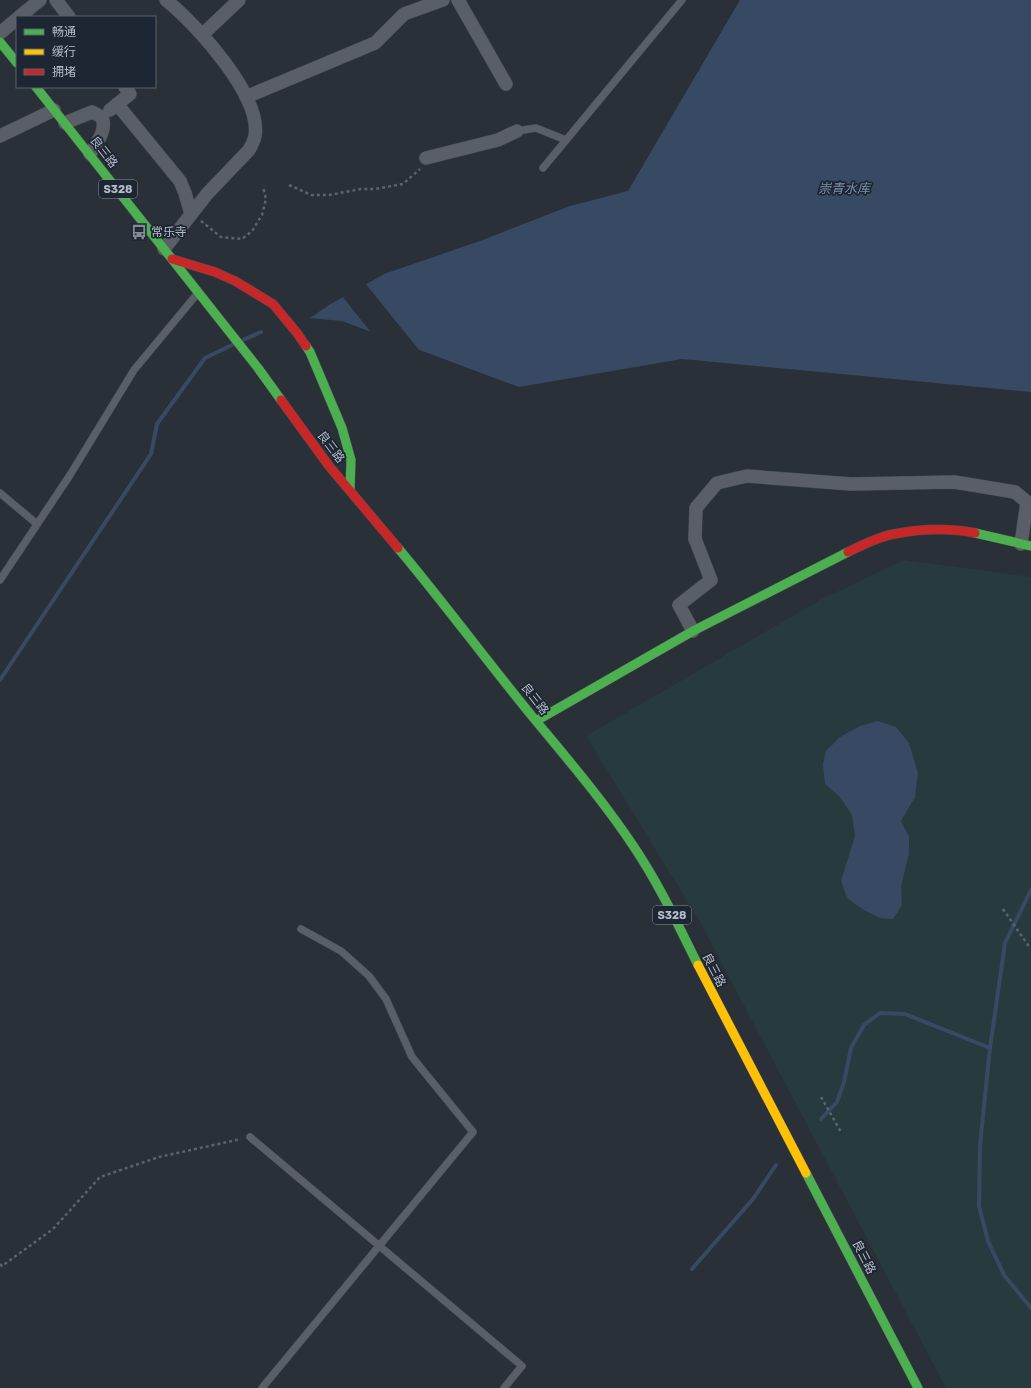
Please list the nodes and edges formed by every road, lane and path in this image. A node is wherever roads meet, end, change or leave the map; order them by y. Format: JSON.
{"nodes":[{"id":1,"x":40,"y":0,"type":"edge"},
{"id":2,"x":56,"y":0,"type":"edge"},
{"id":3,"x":166,"y":0,"type":"edge"},
{"id":4,"x":239,"y":0,"type":"edge"},
{"id":5,"x":443,"y":0,"type":"edge"},
{"id":6,"x":458,"y":0,"type":"edge"},
{"id":7,"x":682,"y":0,"type":"edge"},
{"id":8,"x":20,"y":16,"type":"edge"},
{"id":9,"x":68,"y":16,"type":"edge"},
{"id":10,"x":16,"y":20,"type":"edge"},
{"id":11,"x":0,"y":33,"type":"edge"},
{"id":12,"x":202,"y":35,"type":"junction"},
{"id":13,"x":0,"y":42,"type":"edge"},
{"id":14,"x":16,"y":62,"type":"edge"},
{"id":15,"x":506,"y":84,"type":"dead end"},
{"id":16,"x":126,"y":88,"type":"edge"},
{"id":17,"x":44,"y":90,"type":"edge"},
{"id":18,"x":246,"y":97,"type":"junction"},
{"id":19,"x":117,"y":104,"type":"junction"},
{"id":20,"x":54,"y":110,"type":"junction"},
{"id":21,"x":102,"y":116,"type":"junction"},
{"id":22,"x":65,"y":123,"type":"junction"},
{"id":23,"x":517,"y":131,"type":"joint"},
{"id":24,"x":0,"y":136,"type":"edge"},
{"id":25,"x":566,"y":140,"type":"junction"},
{"id":26,"x":90,"y":154,"type":"junction"},
{"id":27,"x":426,"y":158,"type":"joint"},
{"id":28,"x":543,"y":168,"type":"dead end"},
{"id":29,"x":289,"y":185,"type":"dead end"},
{"id":30,"x":263,"y":188,"type":"dead end"},
{"id":31,"x":191,"y":214,"type":"junction"},
{"id":32,"x":168,"y":254,"type":"junction"},
{"id":33,"x":198,"y":292,"type":"junction"},
{"id":34,"x":350,"y":490,"type":"junction"},
{"id":35,"x":0,"y":493,"type":"edge"},
{"id":36,"x":37,"y":524,"type":"junction"},
{"id":37,"x":1026,"y":545,"type":"edge"},
{"id":38,"x":0,"y":580,"type":"edge"},
{"id":39,"x":693,"y":631,"type":"junction"},
{"id":40,"x":536,"y":720,"type":"junction"},
{"id":41,"x":1003,"y":910,"type":"dead end"},
{"id":42,"x":301,"y":929,"type":"dead end"},
{"id":43,"x":1030,"y":948,"type":"dead end"},
{"id":44,"x":821,"y":1097,"type":"dead end"},
{"id":45,"x":841,"y":1132,"type":"dead end"},
{"id":46,"x":250,"y":1137,"type":"joint"},
{"id":47,"x":379,"y":1246,"type":"junction"},
{"id":48,"x":0,"y":1264,"type":"edge"},
{"id":49,"x":262,"y":1388,"type":"edge"},
{"id":50,"x":504,"y":1388,"type":"edge"},
{"id":51,"x":918,"y":1388,"type":"edge"}],
"edges":[{"from":1,"to":8,"type":"street"},
{"from":2,"to":9,"type":"street"},
{"from":3,"to":12,"type":"street"},
{"from":4,"to":12,"type":"street"},
{"from":5,"to":18,"type":"street"},
{"from":6,"to":15,"type":"street"},
{"from":7,"to":25,"type":"lane"},
{"from":10,"to":11,"type":"street"},
{"from":12,"to":18,"type":"street"},
{"from":13,"to":14,"type":"main road"},
{"from":16,"to":19,"type":"street"},
{"from":17,"to":20,"type":"main road","name":"良三路","number":"S328"},
{"from":18,"to":31,"type":"street"},
{"from":19,"to":21,"type":"street"},
{"from":19,"to":31,"type":"street"},
{"from":20,"to":22,"type":"main road","name":"良三路","number":"S328"},
{"from":20,"to":24,"type":"street"},
{"from":21,"to":22,"type":"street"},
{"from":21,"to":26,"type":"street"},
{"from":22,"to":26,"type":"main road","name":"良三路","number":"S328"},
{"from":23,"to":25,"type":"lane"},
{"from":23,"to":27,"type":"street"},
{"from":25,"to":28,"type":"lane"},
{"from":26,"to":32,"type":"main road","name":"良三路","number":"S328"},
{"from":27,"to":29,"type":"path"},
{"from":30,"to":31,"type":"path"},
{"from":31,"to":32,"type":"street"},
{"from":32,"to":33,"type":"main road","name":"良三路","number":"S328"},
{"from":32,"to":34,"type":"main road"},
{"from":33,"to":34,"type":"main road","name":"良三路","number":"S328"},
{"from":33,"to":36,"type":"lane"},
{"from":34,"to":40,"type":"main road","name":"良三路","number":"S328"},
{"from":35,"to":36,"type":"lane"},
{"from":36,"to":38,"type":"lane"},
{"from":37,"to":39,"type":"main road"},
{"from":37,"to":39,"type":"street"},
{"from":39,"to":40,"type":"main road"},
{"from":40,"to":51,"type":"main road","name":"良三路","number":"S328"},
{"from":41,"to":43,"type":"path"},
{"from":42,"to":47,"type":"lane"},
{"from":44,"to":45,"type":"path"},
{"from":46,"to":47,"type":"lane"},
{"from":46,"to":48,"type":"path"},
{"from":47,"to":49,"type":"lane"},
{"from":47,"to":50,"type":"lane"}]}
